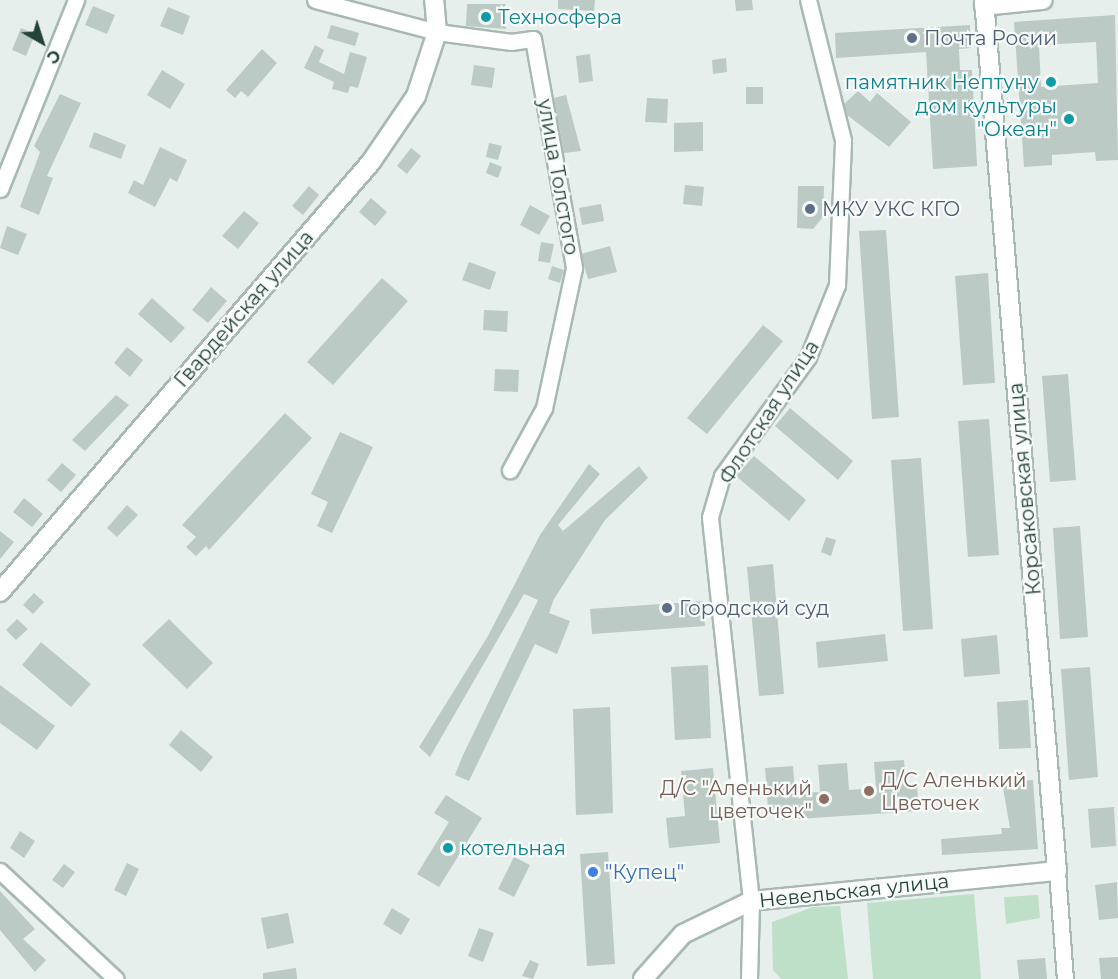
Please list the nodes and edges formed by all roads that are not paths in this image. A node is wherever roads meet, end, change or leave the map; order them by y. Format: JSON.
{"nodes":[{"id":1,"x":76,"y":0,"type":"edge"},
{"id":2,"x":315,"y":0,"type":"edge"},
{"id":3,"x":434,"y":0,"type":"edge"},
{"id":4,"x":808,"y":0,"type":"edge"},
{"id":5,"x":1044,"y":0,"type":"edge"},
{"id":6,"x":984,"y":3,"type":"edge"},
{"id":7,"x":437,"y":32,"type":"junction"},
{"id":8,"x":0,"y":189,"type":"edge"},
{"id":9,"x":510,"y":470,"type":"dead end"},
{"id":10,"x":0,"y":592,"type":"edge"},
{"id":11,"x":0,"y":871,"type":"edge"},
{"id":12,"x":1057,"y":871,"type":"junction"},
{"id":13,"x":751,"y":901,"type":"junction"},
{"id":14,"x":116,"y":979,"type":"edge"},
{"id":15,"x":643,"y":979,"type":"edge"},
{"id":16,"x":749,"y":979,"type":"edge"},
{"id":17,"x":1065,"y":979,"type":"edge"}],
"edges":[{"from":1,"to":8,"type":"street"},
{"from":2,"to":7,"type":"street","name":"улица Толстого"},
{"from":3,"to":7,"type":"street","name":"Гвардейская улица"},
{"from":4,"to":13,"type":"street","name":"Флотская улица"},
{"from":5,"to":6,"type":"street"},
{"from":6,"to":12,"type":"street","name":"Корсаковская улица"},
{"from":7,"to":9,"type":"street","name":"улица Толстого"},
{"from":7,"to":10,"type":"street","name":"Гвардейская улица"},
{"from":11,"to":14,"type":"street"},
{"from":12,"to":13,"type":"street","name":"Невельская улица"},
{"from":12,"to":17,"type":"street","name":"Корсаковская улица"},
{"from":13,"to":15,"type":"street","name":"Невельская улица"},
{"from":13,"to":16,"type":"street","name":"Флотская улица"}]}
